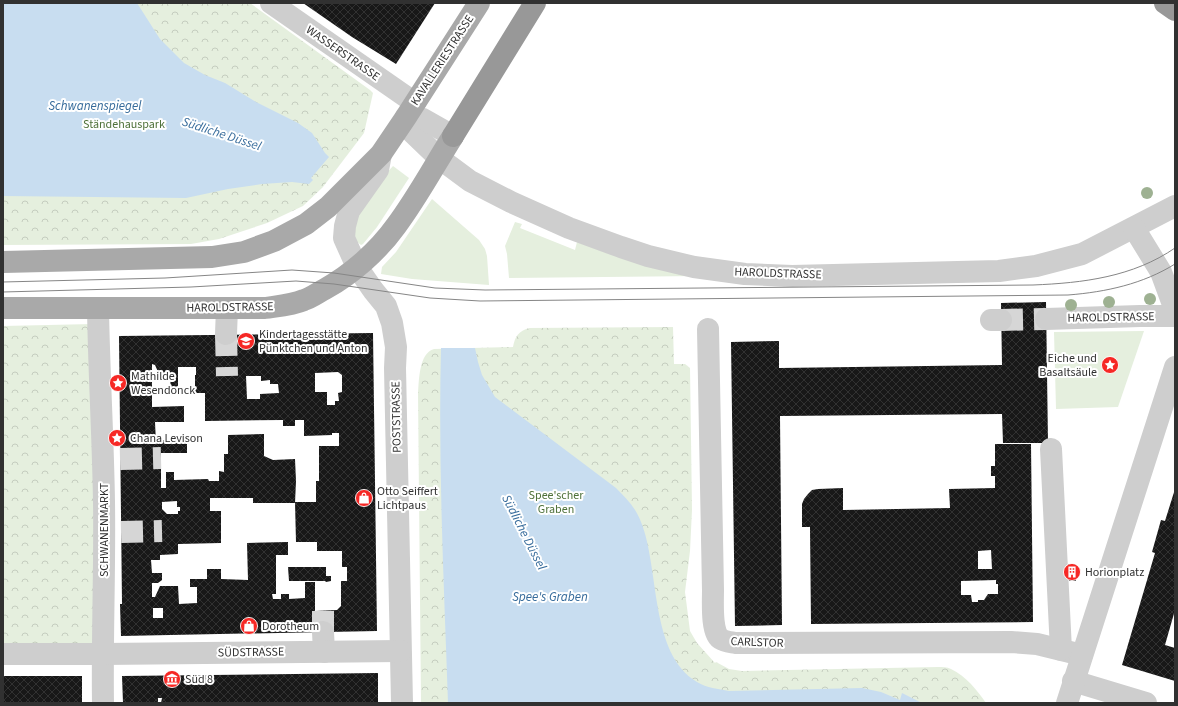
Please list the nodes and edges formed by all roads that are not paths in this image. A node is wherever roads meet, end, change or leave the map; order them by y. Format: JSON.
{"nodes":[{"id":1,"x":271,"y":3,"type":"edge"},
{"id":2,"x":479,"y":3,"type":"edge"},
{"id":3,"x":535,"y":3,"type":"edge"},
{"id":4,"x":1165,"y":3,"type":"edge"},
{"id":5,"x":1175,"y":10,"type":"edge"},
{"id":6,"x":410,"y":110,"type":"junction"},
{"id":7,"x":453,"y":136,"type":"junction"},
{"id":8,"x":381,"y":154,"type":"junction"},
{"id":9,"x":439,"y":158,"type":"junction"},
{"id":10,"x":1175,"y":206,"type":"edge"},
{"id":11,"x":1134,"y":228,"type":"junction"},
{"id":12,"x":3,"y":262,"type":"edge"},
{"id":13,"x":357,"y":267,"type":"junction"},
{"id":14,"x":3,"y":308,"type":"edge"},
{"id":15,"x":98,"y":308,"type":"junction"},
{"id":16,"x":227,"y":308,"type":"junction"},
{"id":17,"x":1175,"y":310,"type":"edge"},
{"id":18,"x":1175,"y":316,"type":"edge"},
{"id":19,"x":1046,"y":319,"type":"tunnel mouth"},
{"id":20,"x":708,"y":329,"type":"dead end"},
{"id":21,"x":226,"y":334,"type":"tunnel mouth"},
{"id":22,"x":1175,"y":367,"type":"edge"},
{"id":23,"x":1172,"y":391,"type":"edge"},
{"id":24,"x":1051,"y":449,"type":"dead end"},
{"id":25,"x":1061,"y":650,"type":"junction"},
{"id":26,"x":400,"y":651,"type":"junction"},
{"id":27,"x":3,"y":654,"type":"edge"},
{"id":28,"x":102,"y":654,"type":"junction"},
{"id":29,"x":1082,"y":655,"type":"junction"},
{"id":30,"x":1073,"y":681,"type":"junction"},
{"id":31,"x":103,"y":703,"type":"edge"},
{"id":32,"x":402,"y":703,"type":"edge"},
{"id":33,"x":1067,"y":703,"type":"edge"},
{"id":34,"x":1146,"y":703,"type":"edge"}],
"edges":[{"from":1,"to":6,"type":"street","name":"WASSERSTRASSE"},
{"from":2,"to":6,"type":"main road","name":"KAVALLERIESTRASSE"},
{"from":3,"to":7,"type":"highway"},
{"from":4,"to":5,"type":"highway"},
{"from":6,"to":7,"type":"street"},
{"from":6,"to":8,"type":"main road"},
{"from":6,"to":9,"type":"street","name":"HAROLDSTRASSE"},
{"from":7,"to":9,"type":"main road"},
{"from":8,"to":12,"type":"main road"},
{"from":8,"to":13,"type":"street","name":"POSTSTRASSE"},
{"from":9,"to":11,"type":"street","name":"HAROLDSTRASSE"},
{"from":9,"to":13,"type":"main road","name":"HAROLDSTRASSE"},
{"from":10,"to":11,"type":"street","name":"HAROLDSTRASSE"},
{"from":11,"to":17,"type":"street"},
{"from":13,"to":16,"type":"main road","name":"HAROLDSTRASSE"},
{"from":13,"to":26,"type":"street","name":"POSTSTRASSE"},
{"from":14,"to":15,"type":"main road","name":"HAROLDSTRASSE"},
{"from":15,"to":16,"type":"main road","name":"HAROLDSTRASSE"},
{"from":15,"to":28,"type":"street","name":"SCHWANENMARKT"},
{"from":16,"to":21,"type":"street"},
{"from":18,"to":19,"type":"street","name":"HAROLDSTRASSE"},
{"from":20,"to":25,"type":"street","name":"CARLSTOR"},
{"from":22,"to":23,"type":"street"},
{"from":23,"to":29,"type":"street"},
{"from":24,"to":25,"type":"street"},
{"from":25,"to":29,"type":"street","name":"CARLSTOR"},
{"from":26,"to":28,"type":"street","name":"SÜDSTRASSE"},
{"from":26,"to":32,"type":"street","name":"POSTSTRASSE"},
{"from":27,"to":28,"type":"street"},
{"from":28,"to":31,"type":"street","name":"SCHWANENMARKT"},
{"from":29,"to":30,"type":"street"},
{"from":30,"to":33,"type":"street"},
{"from":30,"to":34,"type":"street"}]}
